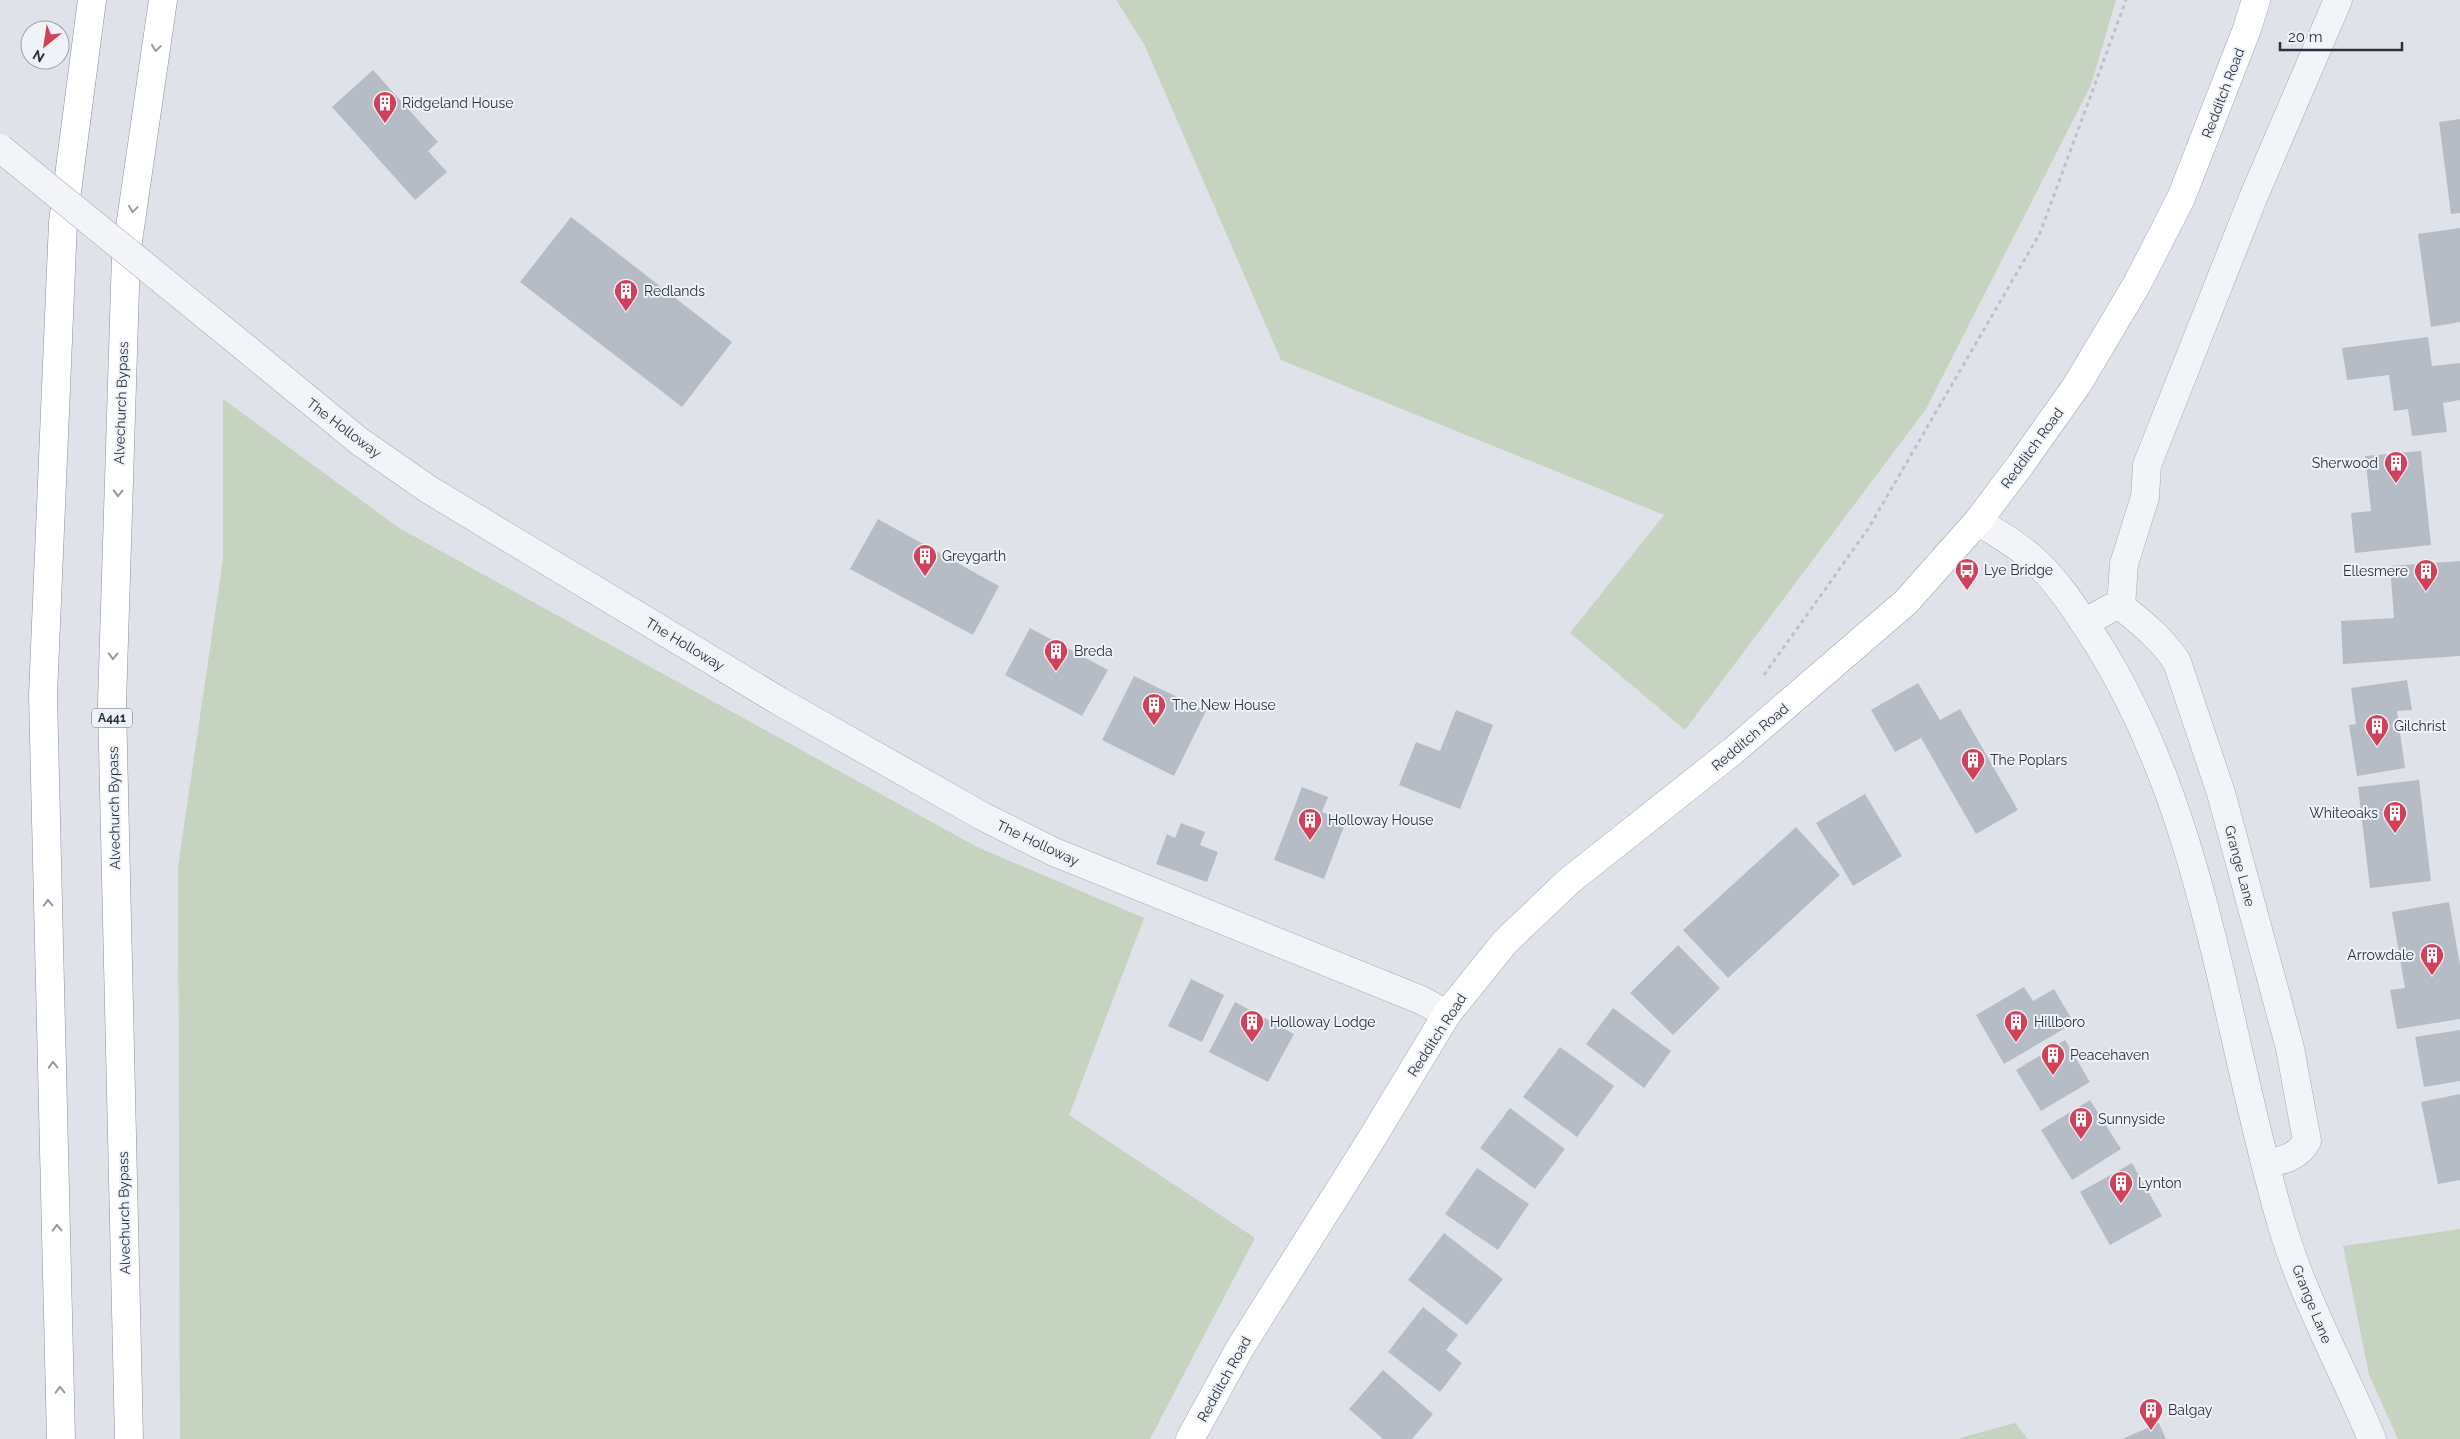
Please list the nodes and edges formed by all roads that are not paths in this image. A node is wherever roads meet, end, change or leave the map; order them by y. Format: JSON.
{"nodes":[{"id":1,"x":92,"y":0,"type":"edge"},
{"id":2,"x":163,"y":0,"type":"edge"},
{"id":3,"x":2256,"y":0,"type":"edge"},
{"id":4,"x":2338,"y":0,"type":"edge"},
{"id":5,"x":0,"y":148,"type":"edge"},
{"id":6,"x":1978,"y":521,"type":"junction"},
{"id":7,"x":2121,"y":606,"type":"junction"},
{"id":8,"x":2084,"y":623,"type":"junction"},
{"id":9,"x":1447,"y":1014,"type":"junction"},
{"id":10,"x":2265,"y":1164,"type":"junction"},
{"id":11,"x":61,"y":1439,"type":"edge"},
{"id":12,"x":129,"y":1439,"type":"edge"},
{"id":13,"x":1190,"y":1439,"type":"edge"},
{"id":14,"x":2372,"y":1439,"type":"edge"}],
"edges":[{"from":11,"to":1,"type":"main road","one_way":true},
{"from":2,"to":12,"type":"main road","name":"Alvechurch Bypass","number":"A441","one_way":true},
{"from":3,"to":6,"type":"main road","name":"Redditch Road"},
{"from":4,"to":7,"type":"street"},
{"from":5,"to":9,"type":"street","name":"The Holloway","bridge":true},
{"from":6,"to":8,"type":"street","name":"Grange Lane"},
{"from":6,"to":9,"type":"main road","name":"Redditch Road"},
{"from":7,"to":8,"type":"street"},
{"from":7,"to":10,"type":"street","name":"Grange Lane"},
{"from":8,"to":10,"type":"street","name":"Grange Lane"},
{"from":9,"to":13,"type":"main road","name":"Redditch Road"},
{"from":10,"to":14,"type":"street","name":"Grange Lane"}]}
